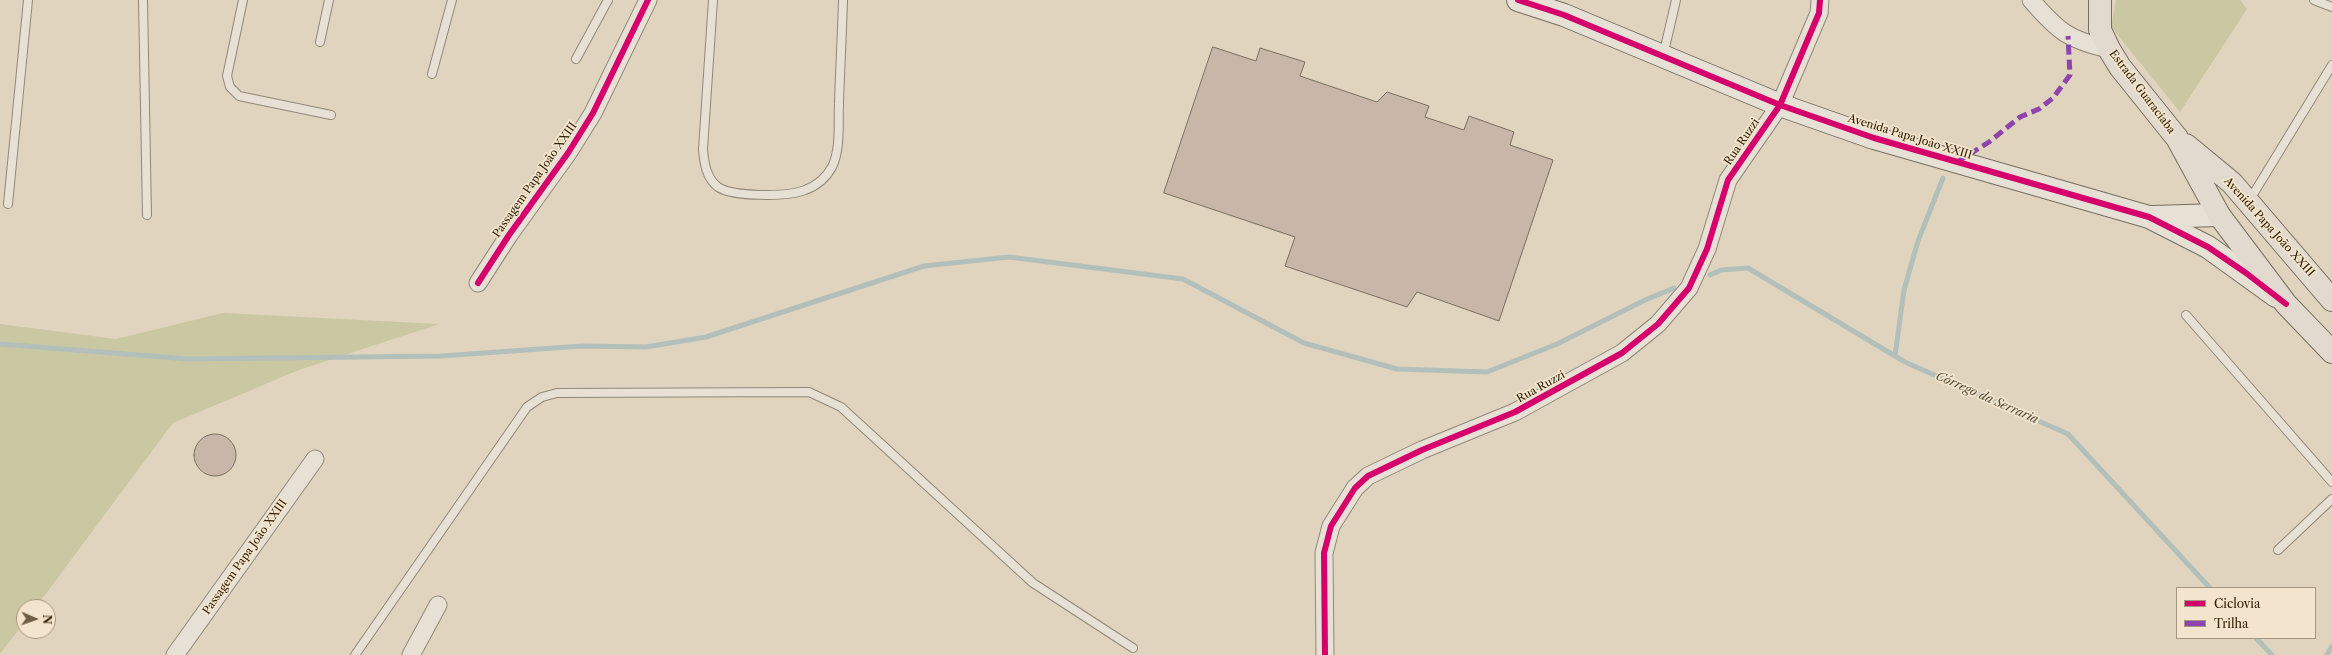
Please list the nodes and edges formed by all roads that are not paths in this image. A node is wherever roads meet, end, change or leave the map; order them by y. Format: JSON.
{"nodes":[{"id":1,"x":28,"y":0,"type":"edge"},
{"id":2,"x":143,"y":0,"type":"edge"},
{"id":3,"x":243,"y":0,"type":"edge"},
{"id":4,"x":329,"y":0,"type":"edge"},
{"id":5,"x":452,"y":0,"type":"edge"},
{"id":6,"x":608,"y":0,"type":"edge"},
{"id":7,"x":648,"y":0,"type":"edge"},
{"id":8,"x":713,"y":0,"type":"edge"},
{"id":9,"x":843,"y":0,"type":"edge"},
{"id":10,"x":1518,"y":0,"type":"edge"},
{"id":11,"x":1676,"y":0,"type":"edge"},
{"id":12,"x":1820,"y":0,"type":"edge"},
{"id":13,"x":2031,"y":0,"type":"edge"},
{"id":14,"x":2100,"y":0,"type":"edge"},
{"id":15,"x":2314,"y":0,"type":"edge"},
{"id":16,"x":2332,"y":7,"type":"edge"},
{"id":17,"x":320,"y":42,"type":"dead end"},
{"id":18,"x":2108,"y":49,"type":"junction"},
{"id":19,"x":1663,"y":57,"type":"junction"},
{"id":20,"x":576,"y":60,"type":"dead end"},
{"id":21,"x":2332,"y":65,"type":"edge"},
{"id":22,"x":432,"y":74,"type":"dead end"},
{"id":23,"x":1780,"y":104,"type":"junction"},
{"id":24,"x":331,"y":115,"type":"dead end"},
{"id":25,"x":2177,"y":138,"type":"junction"},
{"id":26,"x":2249,"y":202,"type":"junction"},
{"id":27,"x":8,"y":204,"type":"dead end"},
{"id":28,"x":147,"y":215,"type":"dead end"},
{"id":29,"x":2219,"y":215,"type":"junction"},
{"id":30,"x":2149,"y":217,"type":"junction"},
{"id":31,"x":2300,"y":261,"type":"junction"},
{"id":32,"x":478,"y":283,"type":"dead end"},
{"id":33,"x":2332,"y":300,"type":"edge"},
{"id":34,"x":2286,"y":304,"type":"junction"},
{"id":35,"x":2186,"y":315,"type":"dead end"},
{"id":36,"x":2332,"y":352,"type":"edge"},
{"id":37,"x":315,"y":459,"type":"dead end"},
{"id":38,"x":2332,"y":482,"type":"edge"},
{"id":39,"x":2332,"y":499,"type":"edge"},
{"id":40,"x":2278,"y":550,"type":"dead end"},
{"id":41,"x":438,"y":605,"type":"dead end"},
{"id":42,"x":1133,"y":648,"type":"dead end"},
{"id":43,"x":175,"y":655,"type":"edge"},
{"id":44,"x":355,"y":655,"type":"edge"},
{"id":45,"x":411,"y":655,"type":"edge"},
{"id":46,"x":1325,"y":655,"type":"edge"}],
"edges":[{"from":1,"to":27,"type":"lane"},
{"from":2,"to":28,"type":"lane"},
{"from":3,"to":24,"type":"lane"},
{"from":4,"to":17,"type":"lane"},
{"from":5,"to":22,"type":"lane"},
{"from":6,"to":20,"type":"lane"},
{"from":7,"to":32,"type":"street","name":"Passagem Papa João XXIII"},
{"from":8,"to":9,"type":"lane"},
{"from":10,"to":19,"type":"street","name":"Avenida Papa João XXIII"},
{"from":11,"to":19,"type":"lane"},
{"from":12,"to":23,"type":"street","name":"Rua Ruzzi"},
{"from":13,"to":18,"type":"street"},
{"from":14,"to":18,"type":"main road","name":"Estrada Guaraciaba"},
{"from":15,"to":16,"type":"lane"},
{"from":18,"to":25,"type":"main road","name":"Estrada Guaraciaba"},
{"from":19,"to":23,"type":"street","name":"Avenida Papa João XXIII"},
{"from":21,"to":26,"type":"lane"},
{"from":23,"to":30,"type":"street","name":"Avenida Papa João XXIII"},
{"from":23,"to":46,"type":"street","name":"Rua Ruzzi"},
{"from":25,"to":26,"type":"main road","name":"Avenida Papa João XXIII"},
{"from":25,"to":29,"type":"main road","name":"Avenida Papa João XXIII"},
{"from":26,"to":31,"type":"main road","name":"Avenida Papa João XXIII"},
{"from":29,"to":30,"type":"street","name":"Avenida Papa João XXIII"},
{"from":29,"to":31,"type":"main road"},
{"from":29,"to":34,"type":"main road","name":"Avenida Papa João XXIII"},
{"from":30,"to":34,"type":"street","name":"Avenida Papa João XXIII"},
{"from":31,"to":33,"type":"main road","name":"Avenida Papa João XXIII"},
{"from":34,"to":36,"type":"main road","name":"Avenida Papa João XXIII"},
{"from":35,"to":38,"type":"lane"},
{"from":37,"to":43,"type":"street","name":"Passagem Papa João XXIII"},
{"from":39,"to":40,"type":"lane"},
{"from":41,"to":45,"type":"street"},
{"from":42,"to":44,"type":"lane"}]}
